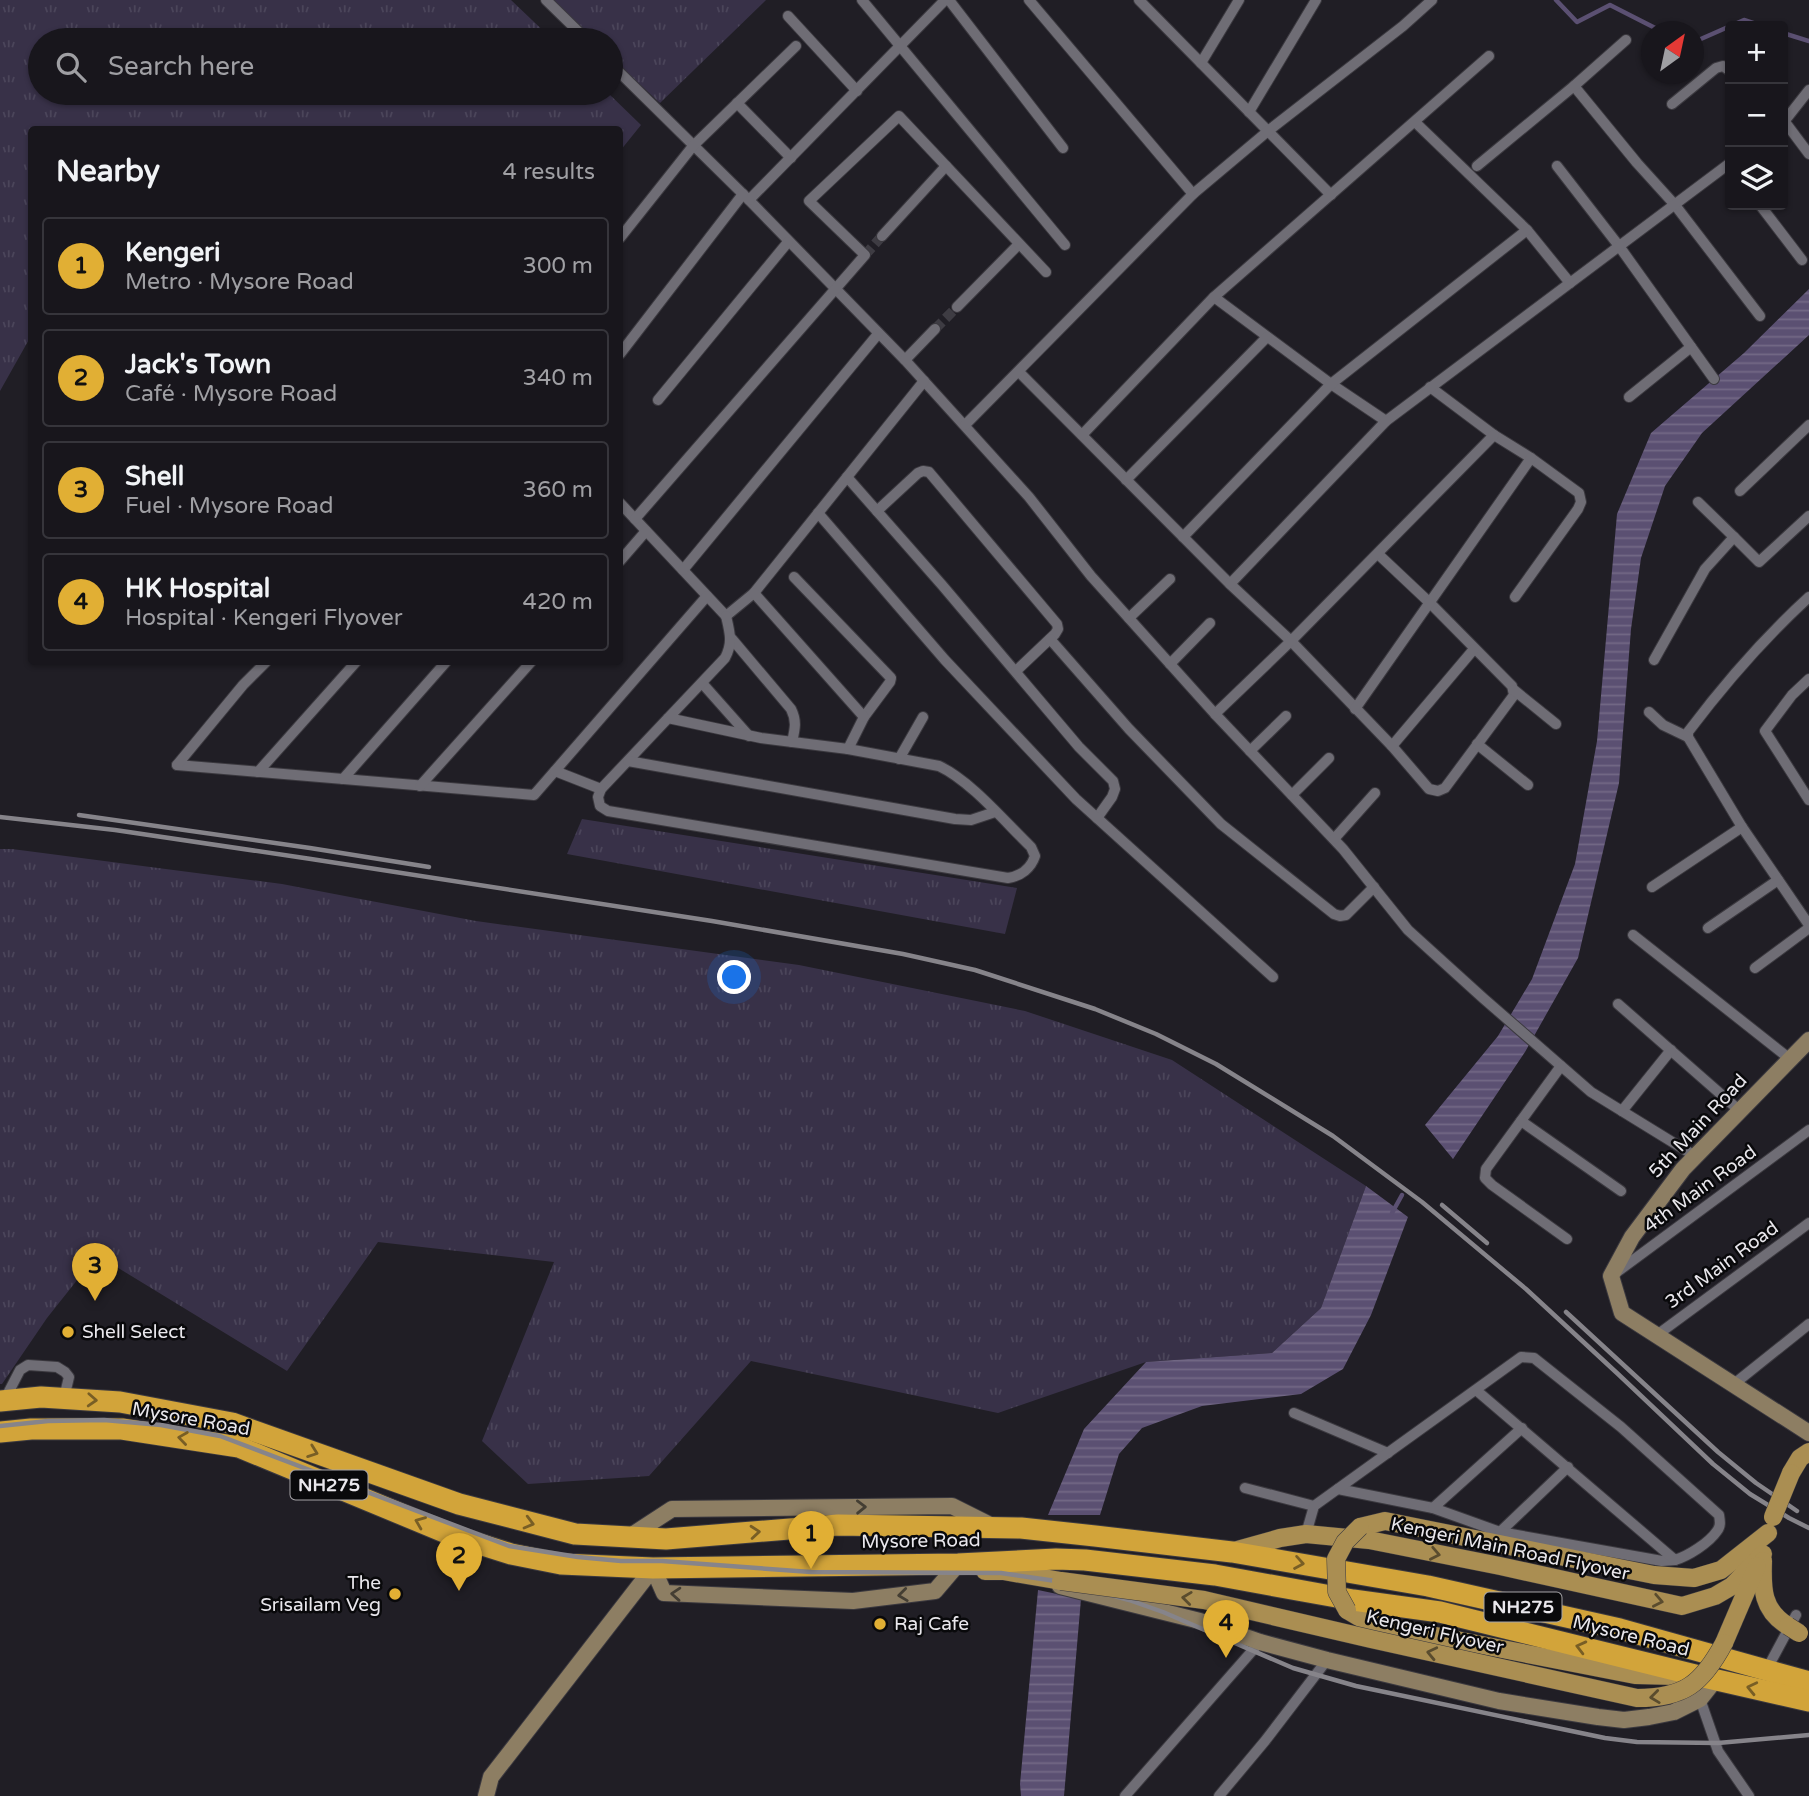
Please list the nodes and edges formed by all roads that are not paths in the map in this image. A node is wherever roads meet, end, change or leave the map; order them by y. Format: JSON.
{"nodes":[{"id":1,"x":546,"y":0,"type":"edge"},
{"id":2,"x":862,"y":0,"type":"edge"},
{"id":3,"x":947,"y":0,"type":"edge"},
{"id":4,"x":1029,"y":0,"type":"edge"},
{"id":5,"x":1238,"y":0,"type":"edge"},
{"id":6,"x":1316,"y":0,"type":"edge"},
{"id":7,"x":1432,"y":0,"type":"edge"},
{"id":8,"x":1145,"y":2,"type":"edge"},
{"id":9,"x":788,"y":16,"type":"dead end"},
{"id":10,"x":575,"y":28,"type":"edge"},
{"id":11,"x":1626,"y":40,"type":"dead end"},
{"id":12,"x":796,"y":46,"type":"dead end"},
{"id":13,"x":902,"y":46,"type":"junction"},
{"id":14,"x":1489,"y":56,"type":"dead end"},
{"id":15,"x":1201,"y":63,"type":"junction"},
{"id":16,"x":1725,"y":67,"type":"edge"},
{"id":17,"x":623,"y":76,"type":"edge"},
{"id":18,"x":1574,"y":86,"type":"junction"},
{"id":19,"x":1809,"y":90,"type":"edge"},
{"id":20,"x":857,"y":91,"type":"junction"},
{"id":21,"x":737,"y":103,"type":"junction"},
{"id":22,"x":1672,"y":104,"type":"dead end"},
{"id":23,"x":1249,"y":112,"type":"junction"},
{"id":24,"x":1788,"y":117,"type":"edge"},
{"id":25,"x":1415,"y":122,"type":"junction"},
{"id":26,"x":1788,"y":127,"type":"edge"},
{"id":27,"x":1268,"y":131,"type":"junction"},
{"id":28,"x":693,"y":146,"type":"junction"},
{"id":29,"x":1063,"y":149,"type":"dead end"},
{"id":30,"x":1809,"y":154,"type":"edge"},
{"id":31,"x":791,"y":158,"type":"junction"},
{"id":32,"x":946,"y":166,"type":"junction"},
{"id":33,"x":1477,"y":166,"type":"dead end"},
{"id":34,"x":1557,"y":166,"type":"dead end"},
{"id":35,"x":1725,"y":168,"type":"edge"},
{"id":36,"x":1194,"y":194,"type":"junction"},
{"id":37,"x":1331,"y":195,"type":"junction"},
{"id":38,"x":746,"y":197,"type":"junction"},
{"id":39,"x":1675,"y":205,"type":"junction"},
{"id":40,"x":1764,"y":210,"type":"edge"},
{"id":41,"x":1527,"y":230,"type":"junction"},
{"id":42,"x":623,"y":234,"type":"edge"},
{"id":43,"x":882,"y":236,"type":"tunnel mouth"},
{"id":44,"x":788,"y":242,"type":"junction"},
{"id":45,"x":1019,"y":244,"type":"junction"},
{"id":46,"x":1065,"y":245,"type":"dead end"},
{"id":47,"x":1619,"y":246,"type":"junction"},
{"id":48,"x":1802,"y":260,"type":"dead end"},
{"id":49,"x":1046,"y":272,"type":"dead end"},
{"id":50,"x":1570,"y":283,"type":"junction"},
{"id":51,"x":835,"y":289,"type":"junction"},
{"id":52,"x":1214,"y":297,"type":"junction"},
{"id":53,"x":957,"y":307,"type":"tunnel mouth"},
{"id":54,"x":1760,"y":316,"type":"dead end"},
{"id":55,"x":935,"y":329,"type":"tunnel mouth"},
{"id":56,"x":878,"y":334,"type":"junction"},
{"id":57,"x":1267,"y":337,"type":"junction"},
{"id":58,"x":1691,"y":348,"type":"junction"},
{"id":59,"x":623,"y":350,"type":"edge"},
{"id":60,"x":905,"y":360,"type":"junction"},
{"id":61,"x":1019,"y":372,"type":"junction"},
{"id":62,"x":1714,"y":379,"type":"dead end"},
{"id":63,"x":924,"y":381,"type":"junction"},
{"id":64,"x":1331,"y":384,"type":"junction"},
{"id":65,"x":1430,"y":387,"type":"junction"},
{"id":66,"x":1629,"y":397,"type":"dead end"},
{"id":67,"x":658,"y":400,"type":"dead end"},
{"id":68,"x":1386,"y":421,"type":"junction"},
{"id":69,"x":965,"y":425,"type":"junction"},
{"id":70,"x":1809,"y":425,"type":"edge"},
{"id":71,"x":1082,"y":435,"type":"junction"},
{"id":72,"x":1494,"y":435,"type":"junction"},
{"id":73,"x":1531,"y":458,"type":"junction"},
{"id":74,"x":847,"y":477,"type":"junction"},
{"id":75,"x":1126,"y":480,"type":"junction"},
{"id":76,"x":1740,"y":491,"type":"dead end"},
{"id":77,"x":1698,"y":502,"type":"dead end"},
{"id":78,"x":623,"y":506,"type":"edge"},
{"id":79,"x":877,"y":511,"type":"junction"},
{"id":80,"x":818,"y":513,"type":"junction"},
{"id":81,"x":1809,"y":516,"type":"edge"},
{"id":82,"x":635,"y":519,"type":"junction"},
{"id":83,"x":646,"y":531,"type":"junction"},
{"id":84,"x":1183,"y":537,"type":"junction"},
{"id":85,"x":1734,"y":537,"type":"junction"},
{"id":86,"x":1378,"y":554,"type":"junction"},
{"id":87,"x":623,"y":558,"type":"edge"},
{"id":88,"x":683,"y":570,"type":"junction"},
{"id":89,"x":794,"y":577,"type":"dead end"},
{"id":90,"x":1170,"y":579,"type":"dead end"},
{"id":91,"x":1230,"y":584,"type":"junction"},
{"id":92,"x":754,"y":593,"type":"junction"},
{"id":93,"x":707,"y":596,"type":"junction"},
{"id":94,"x":1515,"y":597,"type":"dead end"},
{"id":95,"x":1809,"y":597,"type":"edge"},
{"id":96,"x":1430,"y":603,"type":"junction"},
{"id":97,"x":726,"y":617,"type":"junction"},
{"id":98,"x":1129,"y":618,"type":"junction"},
{"id":99,"x":1210,"y":623,"type":"dead end"},
{"id":100,"x":732,"y":639,"type":"junction"},
{"id":101,"x":1050,"y":639,"type":"junction"},
{"id":102,"x":1291,"y":641,"type":"junction"},
{"id":103,"x":1475,"y":649,"type":"junction"},
{"id":104,"x":1654,"y":660,"type":"dead end"},
{"id":105,"x":1170,"y":664,"type":"junction"},
{"id":106,"x":263,"y":665,"type":"edge"},
{"id":107,"x":353,"y":665,"type":"edge"},
{"id":108,"x":443,"y":665,"type":"edge"},
{"id":109,"x":528,"y":665,"type":"edge"},
{"id":110,"x":1016,"y":671,"type":"junction"},
{"id":111,"x":1809,"y":679,"type":"edge"},
{"id":112,"x":702,"y":683,"type":"junction"},
{"id":113,"x":1514,"y":690,"type":"junction"},
{"id":114,"x":1355,"y":709,"type":"junction"},
{"id":115,"x":1649,"y":712,"type":"dead end"},
{"id":116,"x":1215,"y":714,"type":"junction"},
{"id":117,"x":1286,"y":716,"type":"dead end"},
{"id":118,"x":864,"y":717,"type":"junction"},
{"id":119,"x":923,"y":717,"type":"dead end"},
{"id":120,"x":668,"y":718,"type":"junction"},
{"id":121,"x":1556,"y":724,"type":"dead end"},
{"id":122,"x":749,"y":736,"type":"junction"},
{"id":123,"x":1688,"y":737,"type":"junction"},
{"id":124,"x":792,"y":742,"type":"junction"},
{"id":125,"x":1477,"y":744,"type":"junction"},
{"id":126,"x":1392,"y":747,"type":"junction"},
{"id":127,"x":848,"y":749,"type":"junction"},
{"id":128,"x":1250,"y":751,"type":"junction"},
{"id":129,"x":1329,"y":758,"type":"dead end"},
{"id":130,"x":899,"y":759,"type":"junction"},
{"id":131,"x":628,"y":761,"type":"junction"},
{"id":132,"x":555,"y":771,"type":"junction"},
{"id":133,"x":258,"y":772,"type":"junction"},
{"id":134,"x":343,"y":779,"type":"junction"},
{"id":135,"x":1528,"y":785,"type":"dead end"},
{"id":136,"x":421,"y":786,"type":"junction"},
{"id":137,"x":601,"y":789,"type":"junction"},
{"id":138,"x":1375,"y":793,"type":"dead end"},
{"id":139,"x":1292,"y":795,"type":"junction"},
{"id":140,"x":1809,"y":800,"type":"edge"},
{"id":141,"x":995,"y":812,"type":"junction"},
{"id":142,"x":1097,"y":818,"type":"junction"},
{"id":143,"x":1742,"y":827,"type":"junction"},
{"id":144,"x":1334,"y":839,"type":"junction"},
{"id":145,"x":1778,"y":880,"type":"junction"},
{"id":146,"x":1374,"y":887,"type":"junction"},
{"id":147,"x":1652,"y":887,"type":"dead end"},
{"id":148,"x":1809,"y":926,"type":"edge"},
{"id":149,"x":1709,"y":928,"type":"dead end"},
{"id":150,"x":1633,"y":935,"type":"dead end"},
{"id":151,"x":1755,"y":968,"type":"dead end"},
{"id":152,"x":1273,"y":977,"type":"dead end"},
{"id":153,"x":1618,"y":1004,"type":"dead end"},
{"id":154,"x":1809,"y":1040,"type":"edge"},
{"id":155,"x":1671,"y":1050,"type":"junction"},
{"id":156,"x":1790,"y":1059,"type":"junction"},
{"id":157,"x":1561,"y":1066,"type":"junction"},
{"id":158,"x":1622,"y":1111,"type":"junction"},
{"id":159,"x":1740,"y":1111,"type":"junction"},
{"id":160,"x":1521,"y":1121,"type":"junction"},
{"id":161,"x":1809,"y":1130,"type":"edge"},
{"id":162,"x":1695,"y":1156,"type":"junction"},
{"id":163,"x":1621,"y":1191,"type":"dead end"},
{"id":164,"x":1809,"y":1223,"type":"edge"},
{"id":165,"x":1567,"y":1239,"type":"dead end"},
{"id":166,"x":1611,"y":1276,"type":"junction"},
{"id":167,"x":1809,"y":1324,"type":"edge"},
{"id":168,"x":1657,"y":1335,"type":"junction"},
{"id":169,"x":1734,"y":1384,"type":"junction"},
{"id":170,"x":1476,"y":1390,"type":"junction"},
{"id":171,"x":41,"y":1397,"type":"junction"},
{"id":172,"x":64,"y":1398,"type":"junction"},
{"id":173,"x":2,"y":1401,"type":"edge"},
{"id":174,"x":1294,"y":1413,"type":"dead end"},
{"id":175,"x":1522,"y":1428,"type":"junction"},
{"id":176,"x":31,"y":1429,"type":"junction"},
{"id":177,"x":0,"y":1432,"type":"edge"},
{"id":178,"x":1809,"y":1433,"type":"edge"},
{"id":179,"x":1809,"y":1452,"type":"edge"},
{"id":180,"x":1388,"y":1453,"type":"junction"},
{"id":181,"x":1568,"y":1467,"type":"junction"},
{"id":182,"x":1245,"y":1488,"type":"dead end"},
{"id":183,"x":1338,"y":1489,"type":"junction"},
{"id":184,"x":1314,"y":1506,"type":"junction"},
{"id":185,"x":1433,"y":1508,"type":"junction"},
{"id":186,"x":1771,"y":1525,"type":"junction"},
{"id":187,"x":1500,"y":1532,"type":"junction"},
{"id":188,"x":1306,"y":1534,"type":"junction"},
{"id":189,"x":1232,"y":1552,"type":"junction"},
{"id":190,"x":1763,"y":1553,"type":"junction"},
{"id":191,"x":1675,"y":1560,"type":"junction"},
{"id":192,"x":958,"y":1564,"type":"junction"},
{"id":193,"x":653,"y":1567,"type":"junction"},
{"id":194,"x":1052,"y":1579,"type":"junction"},
{"id":195,"x":1747,"y":1590,"type":"junction"},
{"id":196,"x":1796,"y":1615,"type":"dead end"},
{"id":197,"x":1809,"y":1640,"type":"edge"},
{"id":198,"x":1260,"y":1642,"type":"junction"},
{"id":199,"x":1327,"y":1660,"type":"junction"},
{"id":200,"x":1767,"y":1669,"type":"junction"},
{"id":201,"x":1705,"y":1677,"type":"junction"},
{"id":202,"x":1807,"y":1691,"type":"edge"},
{"id":203,"x":1700,"y":1699,"type":"junction"},
{"id":204,"x":486,"y":1796,"type":"edge"},
{"id":205,"x":1125,"y":1796,"type":"edge"},
{"id":206,"x":1219,"y":1796,"type":"edge"},
{"id":207,"x":1749,"y":1796,"type":"edge"}],
"edges":[{"from":1,"to":10,"type":"street"},
{"from":2,"to":13,"type":"street"},
{"from":3,"to":13,"type":"street"},
{"from":3,"to":29,"type":"street"},
{"from":4,"to":36,"type":"street"},
{"from":5,"to":15,"type":"street"},
{"from":6,"to":23,"type":"street"},
{"from":7,"to":27,"type":"street"},
{"from":8,"to":15,"type":"street"},
{"from":9,"to":20,"type":"street"},
{"from":11,"to":18,"type":"street"},
{"from":12,"to":21,"type":"street"},
{"from":13,"to":20,"type":"street"},
{"from":13,"to":46,"type":"street"},
{"from":14,"to":25,"type":"street"},
{"from":15,"to":23,"type":"street"},
{"from":16,"to":22,"type":"street"},
{"from":17,"to":28,"type":"street"},
{"from":18,"to":33,"type":"street"},
{"from":18,"to":39,"type":"street"},
{"from":19,"to":24,"type":"street"},
{"from":20,"to":31,"type":"street"},
{"from":21,"to":28,"type":"street"},
{"from":21,"to":31,"type":"street"},
{"from":23,"to":27,"type":"street"},
{"from":25,"to":37,"type":"street"},
{"from":25,"to":41,"type":"street"},
{"from":26,"to":30,"type":"street"},
{"from":27,"to":36,"type":"street"},
{"from":27,"to":37,"type":"street"},
{"from":28,"to":38,"type":"street"},
{"from":28,"to":42,"type":"street"},
{"from":31,"to":38,"type":"street"},
{"from":32,"to":43,"type":"street"},
{"from":32,"to":45,"type":"street"},
{"from":32,"to":51,"type":"street"},
{"from":34,"to":47,"type":"street"},
{"from":35,"to":39,"type":"street"},
{"from":36,"to":61,"type":"street"},
{"from":37,"to":52,"type":"street"},
{"from":38,"to":44,"type":"street"},
{"from":38,"to":59,"type":"street"},
{"from":39,"to":47,"type":"street"},
{"from":39,"to":54,"type":"street"},
{"from":40,"to":48,"type":"street"},
{"from":41,"to":50,"type":"street"},
{"from":41,"to":64,"type":"street"},
{"from":44,"to":51,"type":"street"},
{"from":44,"to":67,"type":"street"},
{"from":45,"to":49,"type":"street"},
{"from":45,"to":53,"type":"street"},
{"from":47,"to":50,"type":"street"},
{"from":47,"to":58,"type":"street"},
{"from":50,"to":65,"type":"street"},
{"from":51,"to":56,"type":"street"},
{"from":51,"to":82,"type":"street"},
{"from":52,"to":57,"type":"street"},
{"from":52,"to":71,"type":"street"},
{"from":55,"to":60,"type":"street"},
{"from":56,"to":60,"type":"street"},
{"from":56,"to":88,"type":"street"},
{"from":57,"to":64,"type":"street"},
{"from":57,"to":75,"type":"street"},
{"from":58,"to":62,"type":"street"},
{"from":58,"to":66,"type":"street"},
{"from":60,"to":63,"type":"street"},
{"from":61,"to":69,"type":"street"},
{"from":61,"to":71,"type":"street"},
{"from":63,"to":69,"type":"street"},
{"from":63,"to":74,"type":"street"},
{"from":64,"to":68,"type":"street"},
{"from":64,"to":84,"type":"street"},
{"from":65,"to":68,"type":"street"},
{"from":65,"to":72,"type":"street"},
{"from":68,"to":91,"type":"street"},
{"from":69,"to":98,"type":"street"},
{"from":70,"to":76,"type":"street"},
{"from":71,"to":75,"type":"street"},
{"from":72,"to":73,"type":"street"},
{"from":72,"to":86,"type":"street"},
{"from":73,"to":94,"type":"street"},
{"from":73,"to":96,"type":"street"},
{"from":74,"to":79,"type":"street"},
{"from":74,"to":80,"type":"street"},
{"from":75,"to":84,"type":"street"},
{"from":77,"to":85,"type":"street"},
{"from":78,"to":82,"type":"street"},
{"from":79,"to":101,"type":"street"},
{"from":79,"to":110,"type":"street"},
{"from":80,"to":92,"type":"street"},
{"from":80,"to":142,"type":"street"},
{"from":81,"to":85,"type":"street"},
{"from":82,"to":83,"type":"street"},
{"from":83,"to":87,"type":"street"},
{"from":83,"to":88,"type":"street"},
{"from":84,"to":91,"type":"street"},
{"from":85,"to":104,"type":"street"},
{"from":86,"to":96,"type":"street"},
{"from":86,"to":102,"type":"street"},
{"from":88,"to":93,"type":"street"},
{"from":89,"to":118,"type":"street"},
{"from":90,"to":98,"type":"street"},
{"from":91,"to":102,"type":"street"},
{"from":92,"to":97,"type":"street"},
{"from":92,"to":118,"type":"street"},
{"from":93,"to":97,"type":"street"},
{"from":93,"to":132,"type":"street"},
{"from":95,"to":123,"type":"street"},
{"from":96,"to":103,"type":"street"},
{"from":96,"to":114,"type":"street"},
{"from":97,"to":100,"type":"street"},
{"from":98,"to":105,"type":"street"},
{"from":99,"to":105,"type":"street"},
{"from":100,"to":112,"type":"street"},
{"from":100,"to":124,"type":"street"},
{"from":101,"to":110,"type":"street"},
{"from":101,"to":146,"type":"street"},
{"from":102,"to":114,"type":"street"},
{"from":102,"to":116,"type":"street"},
{"from":103,"to":113,"type":"street"},
{"from":103,"to":126,"type":"street"},
{"from":105,"to":116,"type":"street"},
{"from":106,"to":133,"type":"street"},
{"from":107,"to":133,"type":"street"},
{"from":108,"to":134,"type":"street"},
{"from":109,"to":136,"type":"street"},
{"from":110,"to":142,"type":"street"},
{"from":111,"to":140,"type":"street"},
{"from":112,"to":120,"type":"street"},
{"from":112,"to":122,"type":"street"},
{"from":113,"to":121,"type":"street"},
{"from":113,"to":125,"type":"street"},
{"from":114,"to":126,"type":"street"},
{"from":115,"to":123,"type":"street"},
{"from":116,"to":128,"type":"street"},
{"from":117,"to":128,"type":"street"},
{"from":118,"to":127,"type":"street"},
{"from":119,"to":130,"type":"street"},
{"from":120,"to":122,"type":"street"},
{"from":120,"to":131,"type":"street"},
{"from":122,"to":124,"type":"street"},
{"from":123,"to":143,"type":"street"},
{"from":124,"to":127,"type":"street"},
{"from":125,"to":126,"type":"street"},
{"from":125,"to":135,"type":"street"},
{"from":127,"to":130,"type":"street"},
{"from":128,"to":139,"type":"street"},
{"from":129,"to":139,"type":"street"},
{"from":130,"to":141,"type":"street"},
{"from":131,"to":137,"type":"street"},
{"from":131,"to":141,"type":"street"},
{"from":132,"to":136,"type":"street"},
{"from":132,"to":137,"type":"street"},
{"from":133,"to":134,"type":"street"},
{"from":134,"to":136,"type":"street"},
{"from":137,"to":141,"type":"street"},
{"from":138,"to":144,"type":"street"},
{"from":139,"to":144,"type":"street"},
{"from":142,"to":152,"type":"street"},
{"from":143,"to":145,"type":"street"},
{"from":143,"to":147,"type":"street"},
{"from":144,"to":146,"type":"street"},
{"from":145,"to":148,"type":"street"},
{"from":145,"to":149,"type":"street"},
{"from":146,"to":157,"type":"street"},
{"from":148,"to":151,"type":"street"},
{"from":150,"to":156,"type":"street"},
{"from":153,"to":155,"type":"street"},
{"from":154,"to":156,"type":"street","name":"5th Main Road"},
{"from":155,"to":158,"type":"street"},
{"from":155,"to":159,"type":"street"},
{"from":156,"to":159,"type":"street","name":"5th Main Road"},
{"from":157,"to":158,"type":"street"},
{"from":157,"to":160,"type":"street"},
{"from":158,"to":162,"type":"street"},
{"from":159,"to":162,"type":"street","name":"5th Main Road"},
{"from":160,"to":163,"type":"street"},
{"from":160,"to":165,"type":"street"},
{"from":161,"to":166,"type":"street","name":"4th Main Road"},
{"from":162,"to":166,"type":"street","name":"5th Main Road"},
{"from":164,"to":168,"type":"street","name":"3rd Main Road"},
{"from":166,"to":168,"type":"street"},
{"from":167,"to":169,"type":"street"},
{"from":168,"to":169,"type":"street"},
{"from":169,"to":178,"type":"street"},
{"from":170,"to":175,"type":"street"},
{"from":170,"to":180,"type":"street"},
{"from":170,"to":191,"type":"street"},
{"from":171,"to":172,"type":"highway","name":"Mysore Road","number":"NH275"},
{"from":171,"to":173,"type":"highway","name":"Mysore Road","number":"NH275"},
{"from":171,"to":176,"type":"highway"},
{"from":172,"to":173,"type":"street"},
{"from":172,"to":189,"type":"highway","name":"Mysore Road","number":"NH275","one_way":true},
{"from":174,"to":180,"type":"street"},
{"from":175,"to":181,"type":"street"},
{"from":175,"to":185,"type":"street"},
{"from":176,"to":177,"type":"highway","name":"Mysore Road","number":"NH275"},
{"from":193,"to":176,"type":"highway","name":"Mysore Road","number":"NH275","one_way":true},
{"from":179,"to":186,"type":"main road","bridge":true},
{"from":180,"to":183,"type":"street"},
{"from":181,"to":187,"type":"street"},
{"from":181,"to":191,"type":"street"},
{"from":182,"to":184,"type":"street"},
{"from":183,"to":184,"type":"street"},
{"from":183,"to":185,"type":"street"},
{"from":184,"to":188,"type":"street"},
{"from":185,"to":187,"type":"street"},
{"from":186,"to":190,"type":"main road"},
{"from":186,"to":201,"type":"main road","name":"Kengeri Flyover","bridge":true},
{"from":187,"to":191,"type":"street"},
{"from":188,"to":189,"type":"main road","name":"Kengeri Main Road Flyover"},
{"from":188,"to":195,"type":"main road","name":"Kengeri Main Road Flyover","one_way":true},
{"from":189,"to":200,"type":"highway","name":"Mysore Road","number":"NH275","one_way":true},
{"from":190,"to":195,"type":"main road","name":"Kengeri Main Road Flyover"},
{"from":190,"to":195,"type":"main road"},
{"from":192,"to":193,"type":"highway","name":"Mysore Road","number":"NH275"},
{"from":192,"to":193,"type":"street","one_way":true},
{"from":192,"to":194,"type":"main road","name":"Kengeri Flyover"},
{"from":201,"to":192,"type":"highway","name":"Mysore Road","number":"NH275","one_way":true},
{"from":193,"to":204,"type":"street"},
{"from":195,"to":194,"type":"main road","name":"Kengeri Flyover","one_way":true,"bridge":true},
{"from":194,"to":198,"type":"street"},
{"from":195,"to":197,"type":"main road","bridge":true},
{"from":196,"to":200,"type":"street"},
{"from":198,"to":199,"type":"street"},
{"from":198,"to":205,"type":"street"},
{"from":199,"to":203,"type":"street"},
{"from":199,"to":206,"type":"street"},
{"from":200,"to":202,"type":"highway","name":"Mysore Road","number":"NH275"},
{"from":202,"to":201,"type":"highway","name":"Mysore Road","number":"NH275","one_way":true},
{"from":201,"to":203,"type":"street"},
{"from":203,"to":207,"type":"street"}]}
